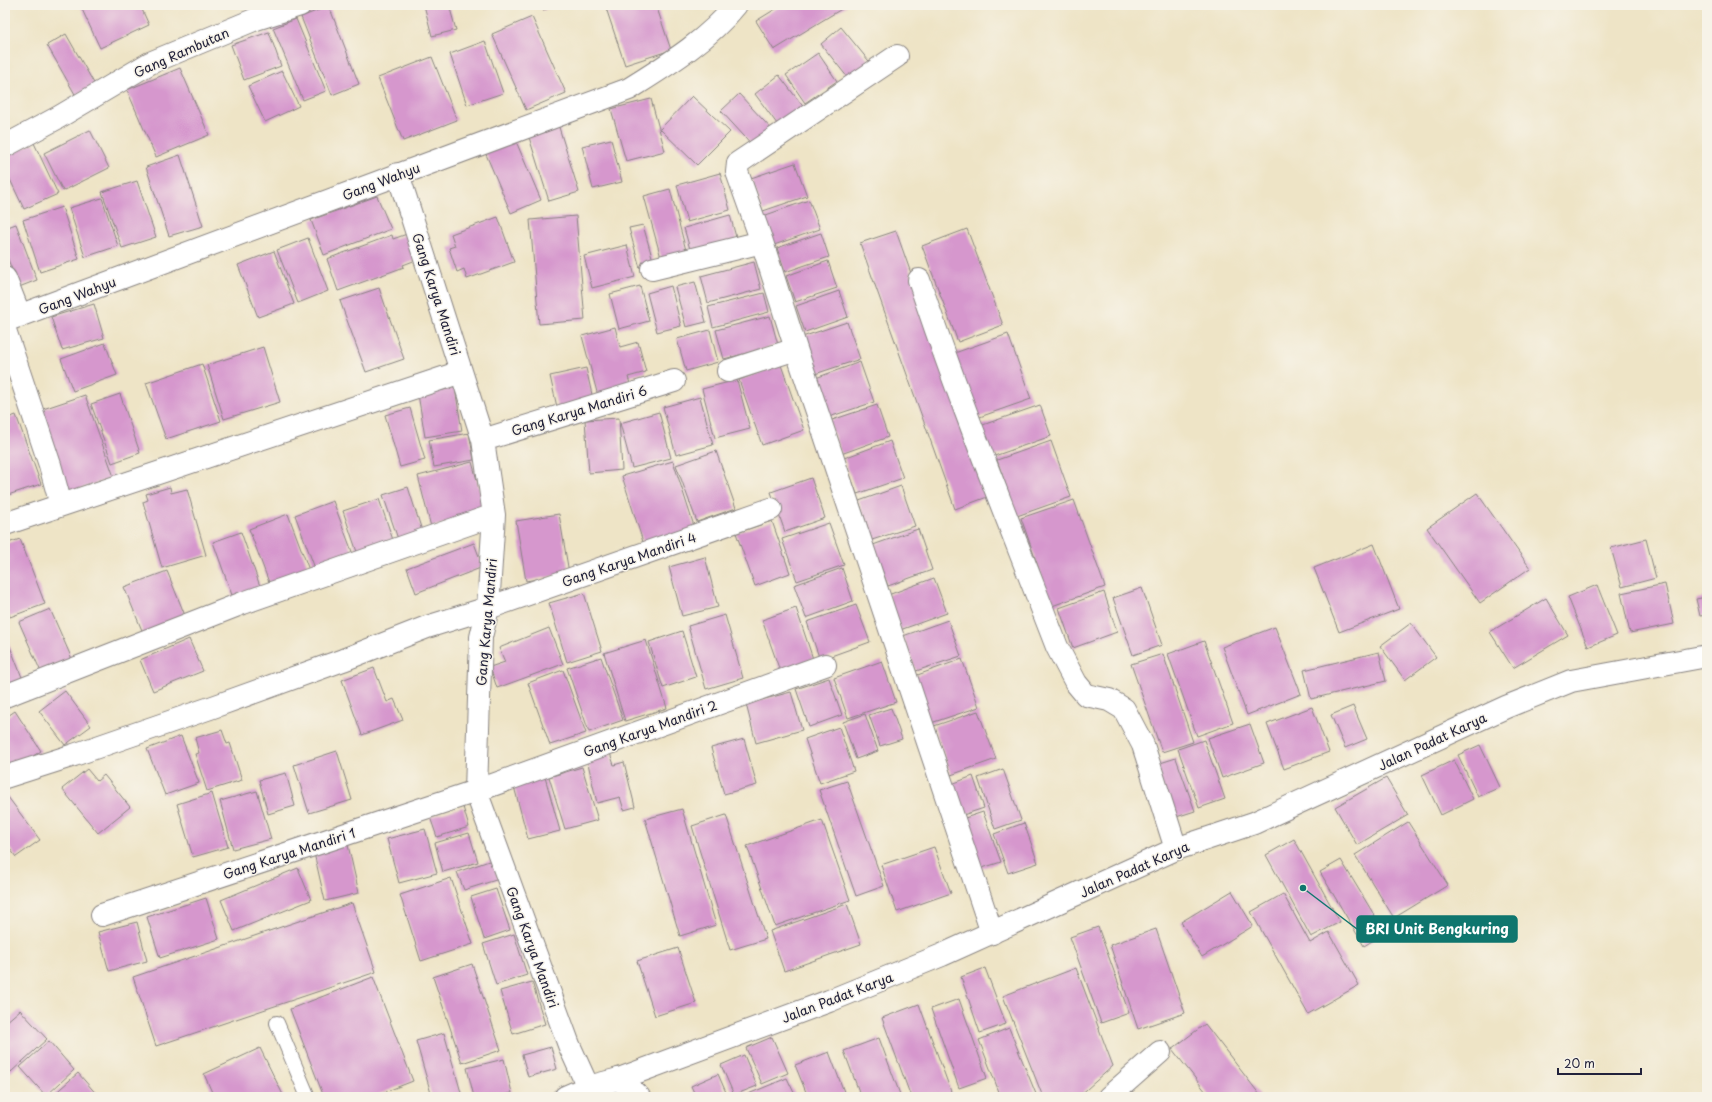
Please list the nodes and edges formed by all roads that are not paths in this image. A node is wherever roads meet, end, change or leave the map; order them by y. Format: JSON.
{"nodes":[{"id":1,"x":300,"y":5,"type":"edge"},
{"id":2,"x":736,"y":5,"type":"edge"},
{"id":3,"x":897,"y":56,"type":"dead end"},
{"id":4,"x":5,"y":146,"type":"edge"},
{"id":5,"x":398,"y":174,"type":"junction"},
{"id":6,"x":762,"y":242,"type":"junction"},
{"id":7,"x":652,"y":269,"type":"dead end"},
{"id":8,"x":5,"y":278,"type":"edge"},
{"id":9,"x":920,"y":280,"type":"dead end"},
{"id":10,"x":10,"y":323,"type":"edge"},
{"id":11,"x":796,"y":349,"type":"junction"},
{"id":12,"x":728,"y":371,"type":"dead end"},
{"id":13,"x":461,"y":372,"type":"junction"},
{"id":14,"x":674,"y":380,"type":"dead end"},
{"id":15,"x":483,"y":440,"type":"junction"},
{"id":16,"x":61,"y":505,"type":"junction"},
{"id":17,"x":771,"y":509,"type":"dead end"},
{"id":18,"x":494,"y":515,"type":"junction"},
{"id":19,"x":5,"y":524,"type":"edge"},
{"id":20,"x":488,"y":608,"type":"junction"},
{"id":21,"x":1707,"y":656,"type":"edge"},
{"id":22,"x":824,"y":665,"type":"dead end"},
{"id":23,"x":5,"y":696,"type":"edge"},
{"id":24,"x":5,"y":777,"type":"edge"},
{"id":25,"x":476,"y":791,"type":"junction"},
{"id":26,"x":1176,"y":849,"type":"junction"},
{"id":27,"x":102,"y":915,"type":"dead end"},
{"id":28,"x":992,"y":933,"type":"junction"},
{"id":29,"x":277,"y":1023,"type":"dead end"},
{"id":30,"x":1160,"y":1052,"type":"dead end"},
{"id":31,"x":619,"y":1079,"type":"junction"},
{"id":32,"x":588,"y":1087,"type":"junction"},
{"id":33,"x":308,"y":1097,"type":"edge"},
{"id":34,"x":565,"y":1097,"type":"edge"},
{"id":35,"x":639,"y":1097,"type":"edge"},
{"id":36,"x":1109,"y":1097,"type":"edge"}],
"edges":[{"from":1,"to":4,"type":"street","name":"Gang Rambutan"},
{"from":2,"to":5,"type":"street","name":"Gang Wahyu"},
{"from":3,"to":6,"type":"street"},
{"from":5,"to":10,"type":"street","name":"Gang Wahyu"},
{"from":5,"to":13,"type":"street","name":"Gang Karya Mandiri"},
{"from":6,"to":7,"type":"street"},
{"from":6,"to":11,"type":"street"},
{"from":8,"to":10,"type":"street"},
{"from":9,"to":26,"type":"street"},
{"from":10,"to":16,"type":"street"},
{"from":11,"to":12,"type":"street"},
{"from":11,"to":28,"type":"street"},
{"from":13,"to":15,"type":"street","name":"Gang Karya Mandiri"},
{"from":13,"to":16,"type":"street"},
{"from":14,"to":15,"type":"street","name":"Gang Karya Mandiri 6"},
{"from":15,"to":18,"type":"street","name":"Gang Karya Mandiri"},
{"from":16,"to":19,"type":"street"},
{"from":17,"to":20,"type":"street","name":"Gang Karya Mandiri 4"},
{"from":18,"to":20,"type":"street","name":"Gang Karya Mandiri"},
{"from":18,"to":23,"type":"street"},
{"from":20,"to":24,"type":"street","name":"Gang Karya Mandiri 4"},
{"from":20,"to":25,"type":"street","name":"Gang Karya Mandiri"},
{"from":21,"to":26,"type":"street","name":"Jalan Padat Karya"},
{"from":22,"to":25,"type":"street","name":"Gang Karya Mandiri 2"},
{"from":25,"to":27,"type":"street","name":"Gang Karya Mandiri 1"},
{"from":25,"to":32,"type":"street","name":"Gang Karya Mandiri"},
{"from":26,"to":28,"type":"street","name":"Jalan Padat Karya"},
{"from":28,"to":31,"type":"street","name":"Jalan Padat Karya"},
{"from":29,"to":33,"type":"lane"},
{"from":30,"to":36,"type":"street"},
{"from":31,"to":32,"type":"street","name":"Jalan Padat Karya"},
{"from":31,"to":35,"type":"street"},
{"from":32,"to":34,"type":"street","name":"Jalan Padat Karya"}]}
